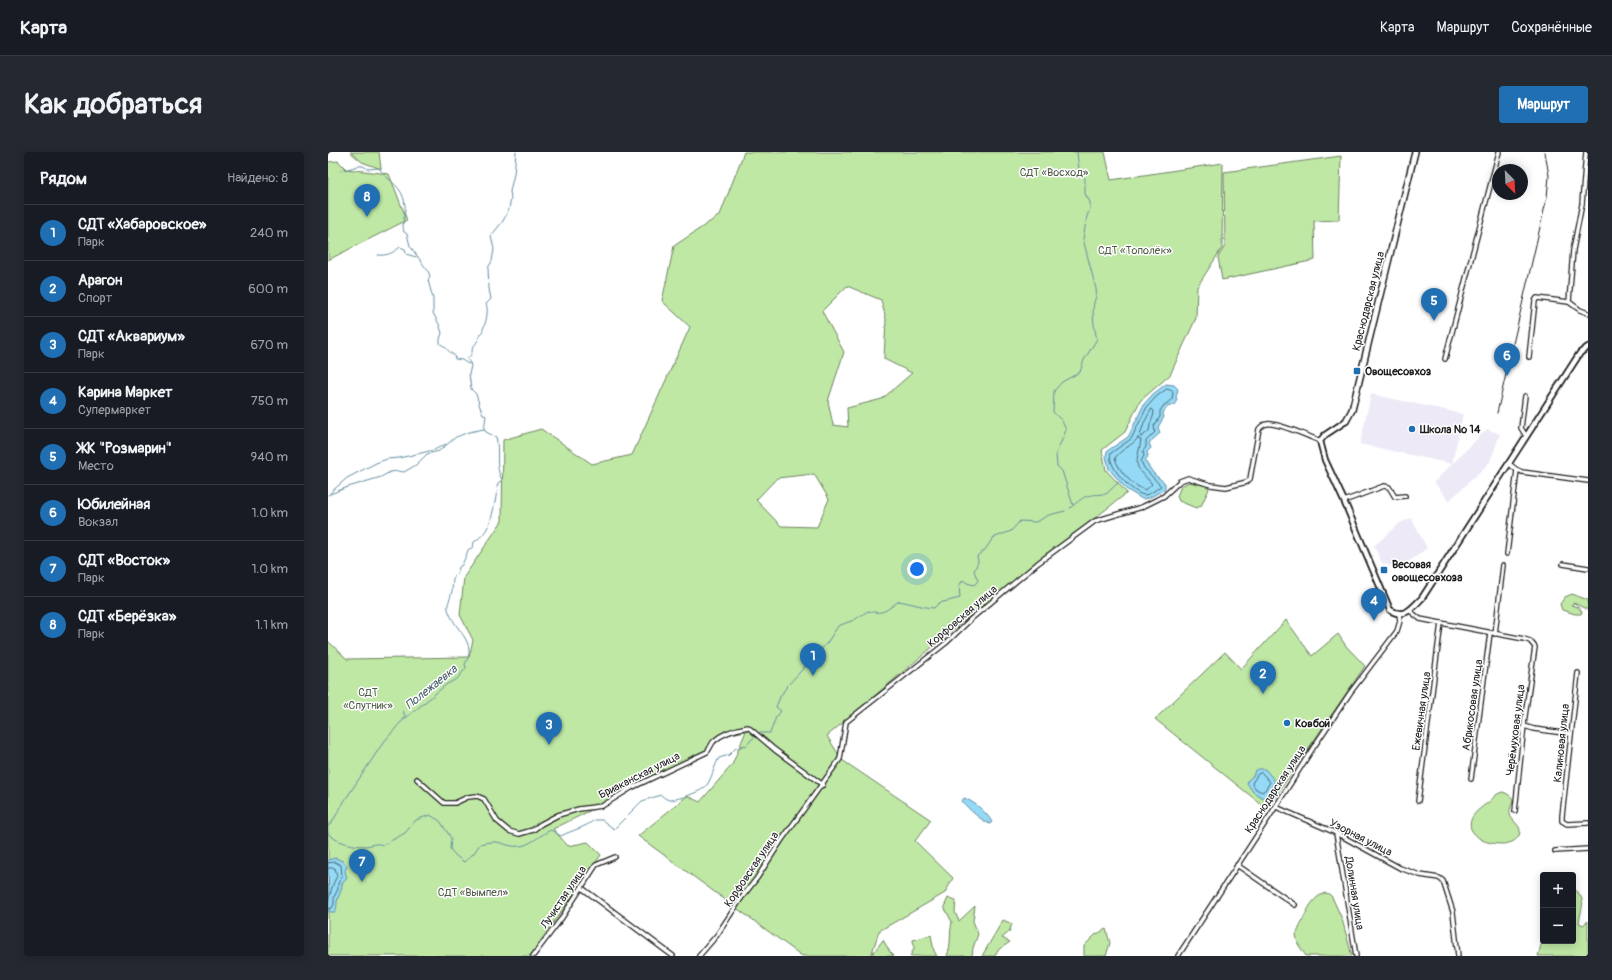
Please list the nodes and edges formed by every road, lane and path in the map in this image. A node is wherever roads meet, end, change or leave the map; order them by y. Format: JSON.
{"nodes":[{"id":1,"x":1415,"y":152,"type":"edge"},
{"id":2,"x":1499,"y":152,"type":"edge"},
{"id":3,"x":1586,"y":152,"type":"edge"},
{"id":4,"x":1568,"y":302,"type":"junction"},
{"id":5,"x":1588,"y":313,"type":"edge"},
{"id":6,"x":1588,"y":347,"type":"edge"},
{"id":7,"x":1529,"y":356,"type":"dead end"},
{"id":8,"x":1445,"y":359,"type":"dead end"},
{"id":9,"x":1526,"y":396,"type":"dead end"},
{"id":10,"x":1346,"y":421,"type":"joint"},
{"id":11,"x":1526,"y":436,"type":"junction"},
{"id":12,"x":1320,"y":441,"type":"junction"},
{"id":13,"x":1508,"y":463,"type":"junction"},
{"id":14,"x":1517,"y":470,"type":"junction"},
{"id":15,"x":1588,"y":481,"type":"edge"},
{"id":16,"x":1405,"y":496,"type":"dead end"},
{"id":17,"x":1344,"y":501,"type":"junction"},
{"id":18,"x":1507,"y":554,"type":"dead end"},
{"id":19,"x":1563,"y":564,"type":"dead end"},
{"id":20,"x":1503,"y":565,"type":"dead end"},
{"id":21,"x":1588,"y":568,"type":"edge"},
{"id":22,"x":1409,"y":610,"type":"junction"},
{"id":23,"x":1400,"y":613,"type":"junction"},
{"id":24,"x":1441,"y":623,"type":"junction"},
{"id":25,"x":1490,"y":633,"type":"junction"},
{"id":26,"x":1495,"y":634,"type":"junction"},
{"id":27,"x":1578,"y":673,"type":"dead end"},
{"id":28,"x":1524,"y":726,"type":"junction"},
{"id":29,"x":1570,"y":734,"type":"junction"},
{"id":30,"x":417,"y":779,"type":"dead end"},
{"id":31,"x":1471,"y":779,"type":"dead end"},
{"id":32,"x":823,"y":785,"type":"junction"},
{"id":33,"x":1418,"y":801,"type":"dead end"},
{"id":34,"x":1276,"y":807,"type":"junction"},
{"id":35,"x":1515,"y":811,"type":"dead end"},
{"id":36,"x":1588,"y":823,"type":"edge"},
{"id":37,"x":1336,"y":834,"type":"junction"},
{"id":38,"x":1588,"y":849,"type":"edge"},
{"id":39,"x":1555,"y":851,"type":"dead end"},
{"id":40,"x":615,"y":857,"type":"dead end"},
{"id":41,"x":1237,"y":865,"type":"junction"},
{"id":42,"x":582,"y":888,"type":"junction"},
{"id":43,"x":1295,"y":905,"type":"dead end"},
{"id":44,"x":533,"y":956,"type":"edge"},
{"id":45,"x":673,"y":956,"type":"edge"},
{"id":46,"x":699,"y":956,"type":"edge"},
{"id":47,"x":1178,"y":956,"type":"edge"},
{"id":48,"x":1356,"y":956,"type":"edge"},
{"id":49,"x":1458,"y":956,"type":"edge"}],
"edges":[{"from":1,"to":10,"type":"main road","name":"Краснодарская улица"},
{"from":2,"to":8,"type":"street"},
{"from":3,"to":4,"type":"street"},
{"from":4,"to":5,"type":"street"},
{"from":4,"to":7,"type":"street"},
{"from":6,"to":11,"type":"street"},
{"from":9,"to":11,"type":"street"},
{"from":10,"to":12,"type":"street","name":"Краснодарская улица"},
{"from":11,"to":13,"type":"street"},
{"from":12,"to":17,"type":"street"},
{"from":12,"to":32,"type":"street","name":"Корфовская улица"},
{"from":13,"to":14,"type":"street"},
{"from":13,"to":22,"type":"street"},
{"from":14,"to":15,"type":"street"},
{"from":14,"to":18,"type":"street"},
{"from":16,"to":17,"type":"street"},
{"from":17,"to":23,"type":"street"},
{"from":19,"to":21,"type":"street"},
{"from":20,"to":26,"type":"street"},
{"from":22,"to":23,"type":"street"},
{"from":22,"to":24,"type":"street"},
{"from":23,"to":34,"type":"street","name":"Краснодарская улица"},
{"from":24,"to":25,"type":"street"},
{"from":24,"to":33,"type":"street","name":"Ежевичная улица"},
{"from":25,"to":26,"type":"street"},
{"from":25,"to":31,"type":"street","name":"Абрикосовая улица"},
{"from":26,"to":28,"type":"street","name":"Черёмуховая улица"},
{"from":27,"to":29,"type":"street","name":"Калиновая улица"},
{"from":28,"to":29,"type":"street"},
{"from":28,"to":35,"type":"street","name":"Черёмуховая улица"},
{"from":29,"to":36,"type":"street","name":"Калиновая улица"},
{"from":30,"to":32,"type":"street","name":"Бриаканская улица"},
{"from":32,"to":46,"type":"street","name":"Корфовская улица"},
{"from":34,"to":37,"type":"street","name":"Узорная улица"},
{"from":34,"to":41,"type":"street","name":"Краснодарская улица"},
{"from":37,"to":48,"type":"street","name":"Долинная улица"},
{"from":37,"to":49,"type":"street","name":"Узорная улица"},
{"from":38,"to":39,"type":"street"},
{"from":40,"to":42,"type":"street","name":"Лучистая улица"},
{"from":41,"to":43,"type":"street"},
{"from":41,"to":47,"type":"street","name":"Краснодарская улица"},
{"from":42,"to":44,"type":"street","name":"Лучистая улица"},
{"from":42,"to":45,"type":"street"}]}
